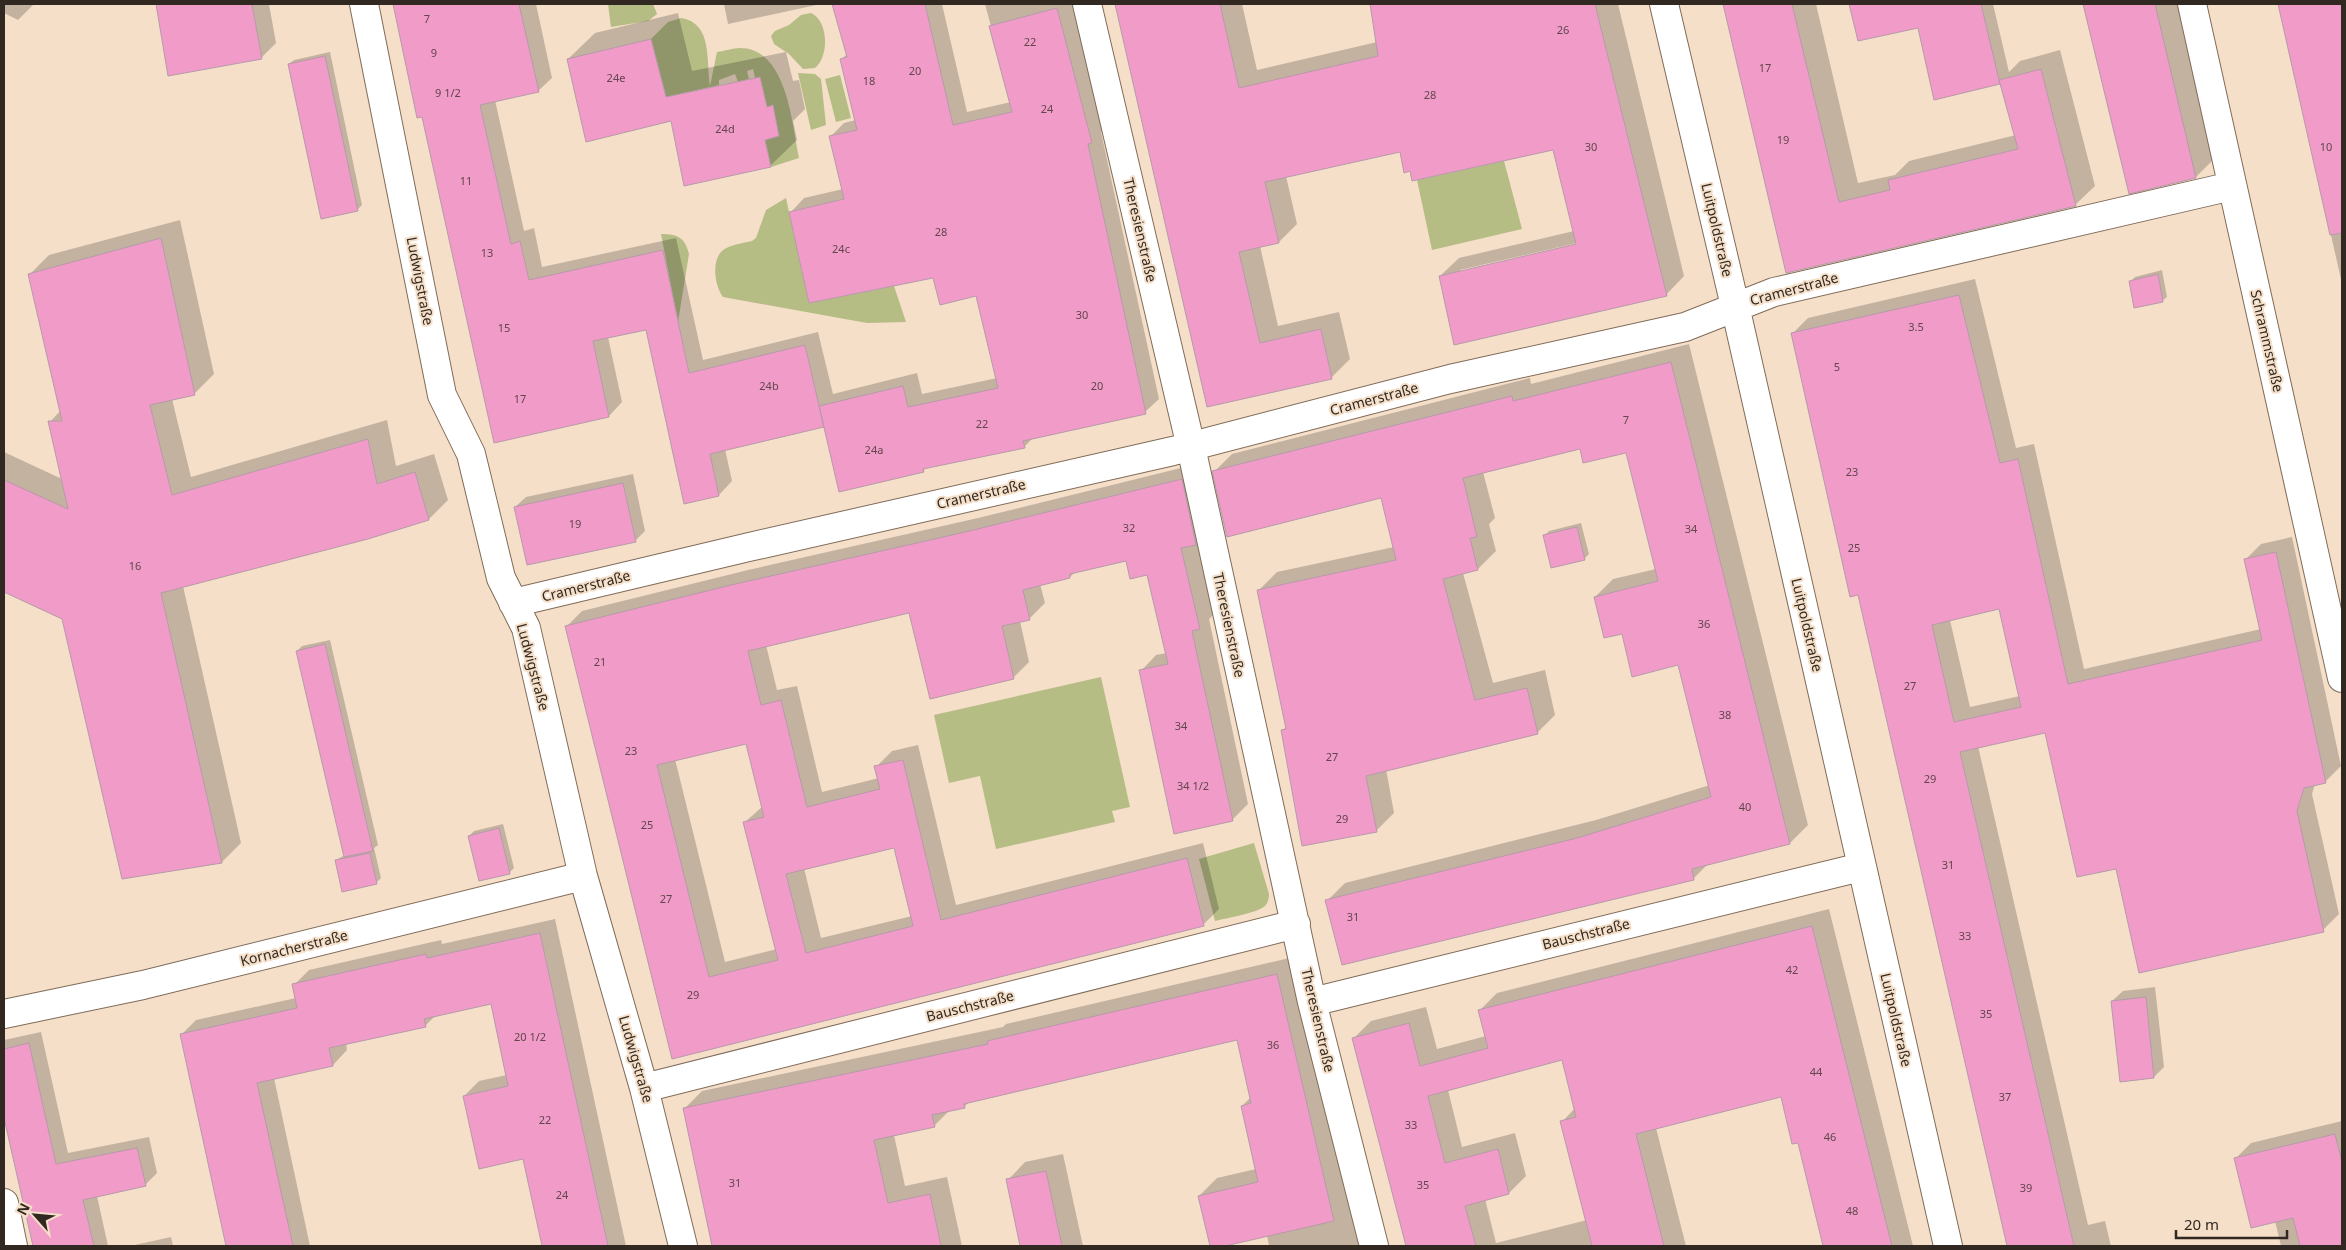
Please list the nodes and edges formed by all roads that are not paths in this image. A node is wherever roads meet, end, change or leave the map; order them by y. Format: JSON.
{"nodes":[{"id":1,"x":364,"y":4,"type":"edge"},
{"id":2,"x":1086,"y":4,"type":"edge"},
{"id":3,"x":1664,"y":4,"type":"edge"},
{"id":4,"x":2192,"y":4,"type":"edge"},
{"id":5,"x":2232,"y":186,"type":"junction"},
{"id":6,"x":1735,"y":306,"type":"junction"},
{"id":7,"x":1191,"y":447,"type":"junction"},
{"id":8,"x":513,"y":603,"type":"junction"},
{"id":9,"x":2342,"y":678,"type":"edge"},
{"id":10,"x":1861,"y":867,"type":"junction"},
{"id":11,"x":583,"y":876,"type":"junction"},
{"id":12,"x":1296,"y":924,"type":"junction"},
{"id":13,"x":1312,"y":1002,"type":"junction"},
{"id":14,"x":4,"y":1014,"type":"edge"},
{"id":15,"x":644,"y":1088,"type":"junction"},
{"id":16,"x":4,"y":1203,"type":"edge"},
{"id":17,"x":13,"y":1246,"type":"edge"},
{"id":18,"x":683,"y":1246,"type":"edge"},
{"id":19,"x":1374,"y":1246,"type":"edge"},
{"id":20,"x":1948,"y":1246,"type":"edge"}],
"edges":[{"from":1,"to":8,"type":"street","name":"Ludwigstraße"},
{"from":2,"to":7,"type":"street","name":"Theresienstraße"},
{"from":3,"to":6,"type":"street","name":"Luitpoldstraße"},
{"from":4,"to":5,"type":"street","name":"Schrammstraße"},
{"from":5,"to":6,"type":"street","name":"Cramerstraße"},
{"from":5,"to":9,"type":"street","name":"Schrammstraße"},
{"from":6,"to":7,"type":"street","name":"Cramerstraße"},
{"from":6,"to":10,"type":"street","name":"Luitpoldstraße"},
{"from":7,"to":8,"type":"street","name":"Cramerstraße"},
{"from":7,"to":12,"type":"street","name":"Theresienstraße"},
{"from":8,"to":11,"type":"street","name":"Ludwigstraße"},
{"from":10,"to":13,"type":"street","name":"Bauschstraße"},
{"from":10,"to":20,"type":"street","name":"Luitpoldstraße"},
{"from":11,"to":14,"type":"street","name":"Kornacherstraße"},
{"from":11,"to":15,"type":"street","name":"Ludwigstraße"},
{"from":12,"to":13,"type":"street","name":"Theresienstraße"},
{"from":12,"to":15,"type":"street","name":"Bauschstraße"},
{"from":13,"to":19,"type":"street","name":"Theresienstraße"},
{"from":15,"to":18,"type":"street","name":"Ludwigstraße"},
{"from":16,"to":17,"type":"street"}]}
